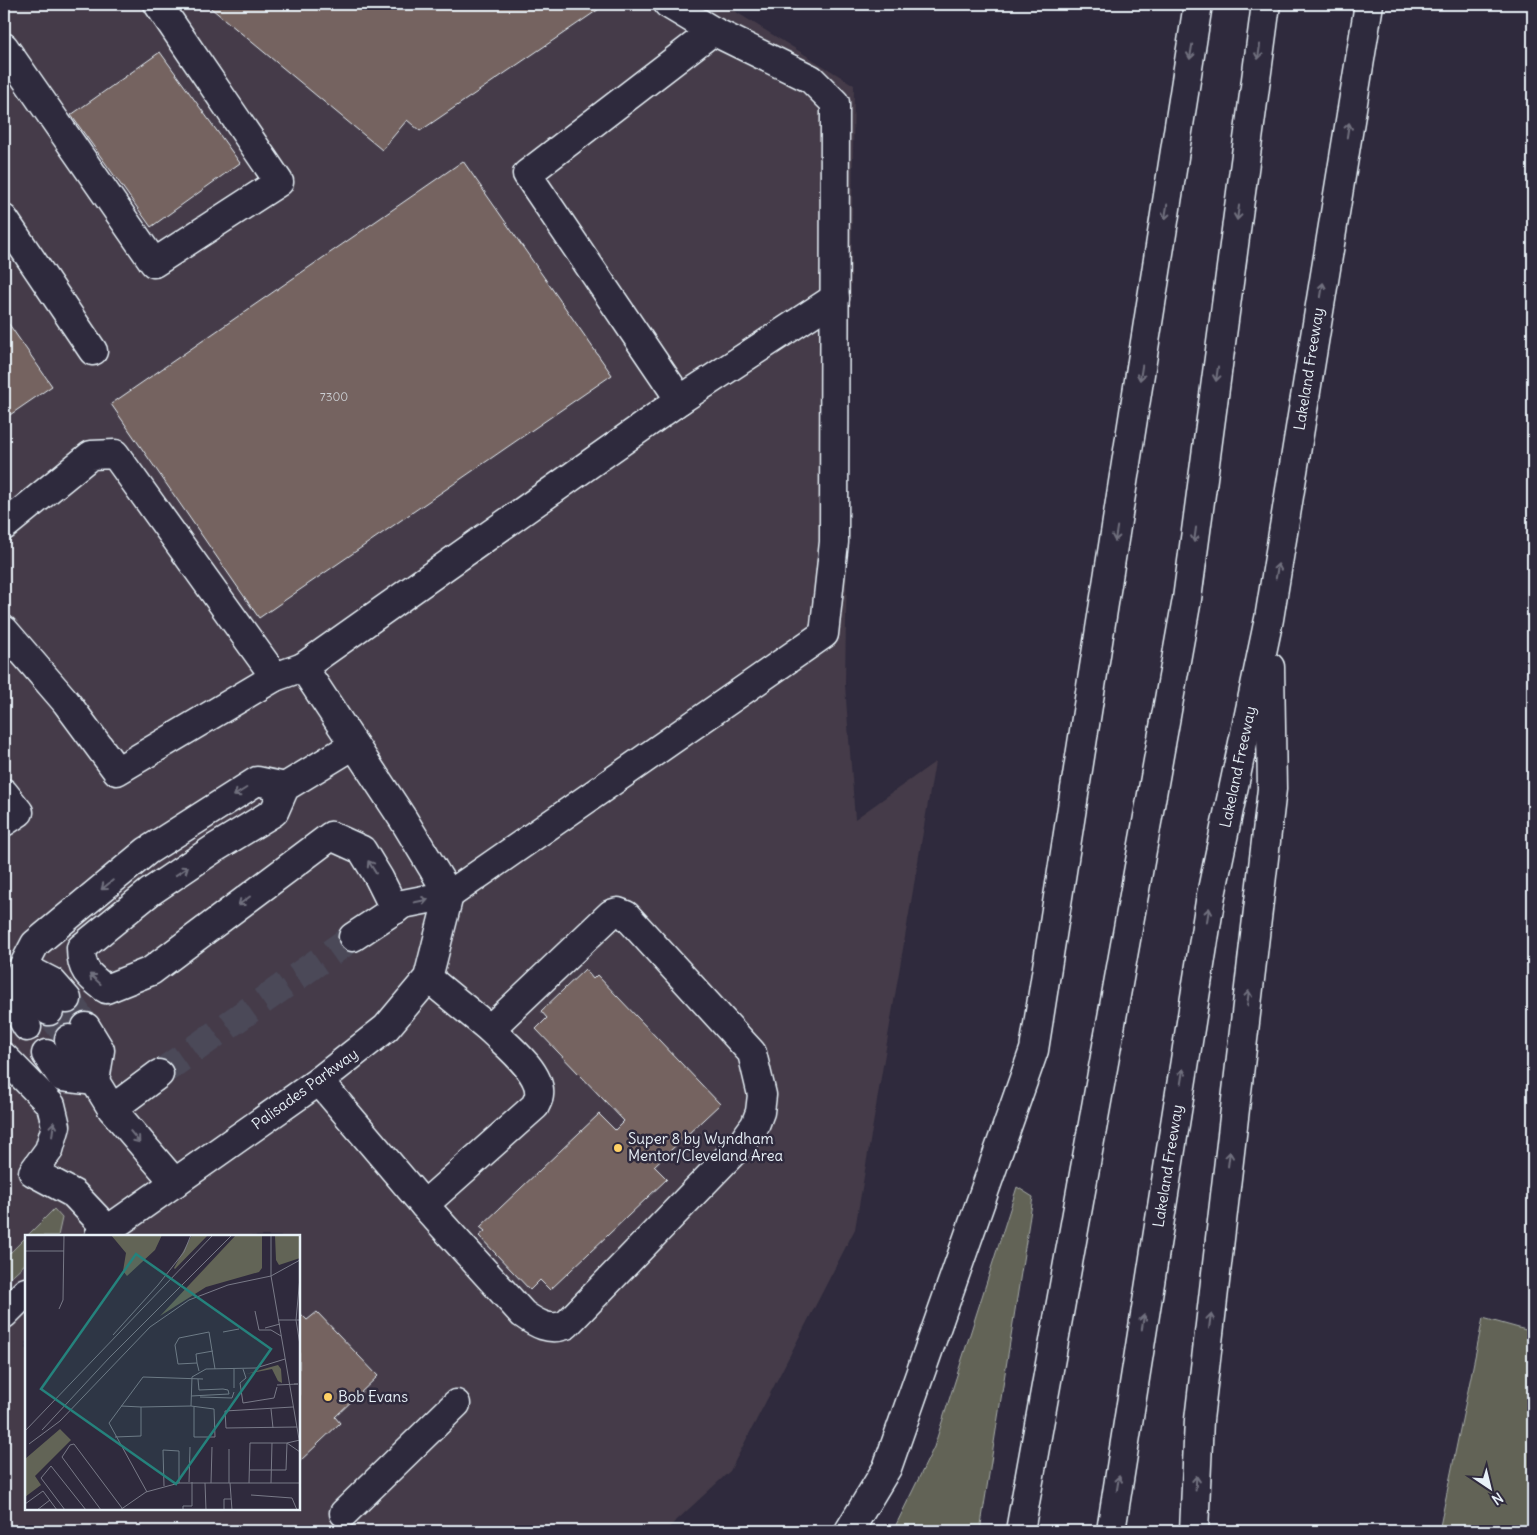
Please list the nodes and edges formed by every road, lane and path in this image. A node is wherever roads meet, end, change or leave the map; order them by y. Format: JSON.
{"nodes":[{"id":1,"x":158,"y":4,"type":"edge"},
{"id":2,"x":668,"y":4,"type":"edge"},
{"id":3,"x":1198,"y":4,"type":"edge"},
{"id":4,"x":1266,"y":4,"type":"edge"},
{"id":5,"x":1369,"y":4,"type":"edge"},
{"id":6,"x":714,"y":30,"type":"junction"},
{"id":7,"x":4,"y":47,"type":"edge"},
{"id":8,"x":4,"y":219,"type":"edge"},
{"id":9,"x":835,"y":298,"type":"junction"},
{"id":10,"x":93,"y":350,"type":"dead end"},
{"id":11,"x":680,"y":400,"type":"junction"},
{"id":12,"x":4,"y":526,"type":"edge"},
{"id":13,"x":1269,"y":619,"type":"junction"},
{"id":14,"x":6,"y":636,"type":"edge"},
{"id":15,"x":303,"y":667,"type":"junction"},
{"id":16,"x":275,"y":677,"type":"junction"},
{"id":17,"x":354,"y":745,"type":"junction"},
{"id":18,"x":285,"y":787,"type":"junction"},
{"id":19,"x":4,"y":793,"type":"edge"},
{"id":20,"x":4,"y":822,"type":"edge"},
{"id":21,"x":449,"y":895,"type":"junction"},
{"id":22,"x":395,"y":910,"type":"junction"},
{"id":23,"x":353,"y":937,"type":"tunnel mouth"},
{"id":24,"x":23,"y":967,"type":"junction"},
{"id":25,"x":428,"y":978,"type":"junction"},
{"id":26,"x":58,"y":1005,"type":"tunnel mouth"},
{"id":27,"x":27,"y":1027,"type":"tunnel mouth"},
{"id":28,"x":490,"y":1029,"type":"junction"},
{"id":29,"x":77,"y":1033,"type":"tunnel mouth"},
{"id":30,"x":46,"y":1054,"type":"tunnel mouth"},
{"id":31,"x":4,"y":1057,"type":"edge"},
{"id":32,"x":159,"y":1074,"type":"tunnel mouth"},
{"id":33,"x":95,"y":1080,"type":"junction"},
{"id":34,"x":318,"y":1081,"type":"junction"},
{"id":35,"x":112,"y":1109,"type":"junction"},
{"id":36,"x":175,"y":1183,"type":"junction"},
{"id":37,"x":424,"y":1205,"type":"junction"},
{"id":38,"x":103,"y":1233,"type":"edge"},
{"id":39,"x":25,"y":1293,"type":"edge"},
{"id":40,"x":4,"y":1314,"type":"edge"},
{"id":41,"x":456,"y":1404,"type":"dead end"},
{"id":42,"x":344,"y":1512,"type":"dead end"},
{"id":43,"x":849,"y":1531,"type":"edge"},
{"id":44,"x":1020,"y":1531,"type":"edge"},
{"id":45,"x":1111,"y":1531,"type":"edge"},
{"id":46,"x":1194,"y":1531,"type":"edge"}],
"edges":[{"from":1,"to":7,"type":"main road"},
{"from":2,"to":6,"type":"main road"},
{"from":3,"to":43,"type":"main road","one_way":true},
{"from":4,"to":44,"type":"main road","one_way":true},
{"from":13,"to":5,"type":"main road","name":"Lakeland Freeway","one_way":true},
{"from":6,"to":9,"type":"main road"},
{"from":6,"to":11,"type":"main road"},
{"from":8,"to":10,"type":"main road"},
{"from":9,"to":11,"type":"main road"},
{"from":9,"to":21,"type":"main road"},
{"from":11,"to":15,"type":"main road"},
{"from":12,"to":16,"type":"main road"},
{"from":45,"to":13,"type":"main road","name":"Lakeland Freeway","one_way":true},
{"from":46,"to":13,"type":"main road","one_way":true},
{"from":14,"to":16,"type":"main road"},
{"from":15,"to":16,"type":"main road"},
{"from":15,"to":17,"type":"main road"},
{"from":17,"to":18,"type":"main road"},
{"from":17,"to":21,"type":"main road"},
{"from":22,"to":18,"type":"main road","one_way":true},
{"from":18,"to":24,"type":"main road","one_way":true},
{"from":19,"to":20,"type":"main road"},
{"from":22,"to":21,"type":"main road","one_way":true},
{"from":21,"to":25,"type":"main road","name":"Palisades Parkway"},
{"from":22,"to":23,"type":"main road"},
{"from":24,"to":26,"type":"main road"},
{"from":24,"to":27,"type":"main road"},
{"from":25,"to":28,"type":"main road"},
{"from":25,"to":34,"type":"main road","name":"Palisades Parkway"},
{"from":28,"to":37,"type":"main road"},
{"from":28,"to":37,"type":"main road"},
{"from":29,"to":33,"type":"main road"},
{"from":30,"to":33,"type":"main road"},
{"from":38,"to":31,"type":"main road","one_way":true},
{"from":32,"to":35,"type":"main road"},
{"from":33,"to":35,"type":"main road"},
{"from":34,"to":36,"type":"main road","name":"Palisades Parkway"},
{"from":34,"to":37,"type":"main road"},
{"from":35,"to":36,"type":"main road","one_way":true},
{"from":36,"to":38,"type":"main road","name":"Palisades Parkway"},
{"from":39,"to":40,"type":"main road"},
{"from":41,"to":42,"type":"main road"}]}
